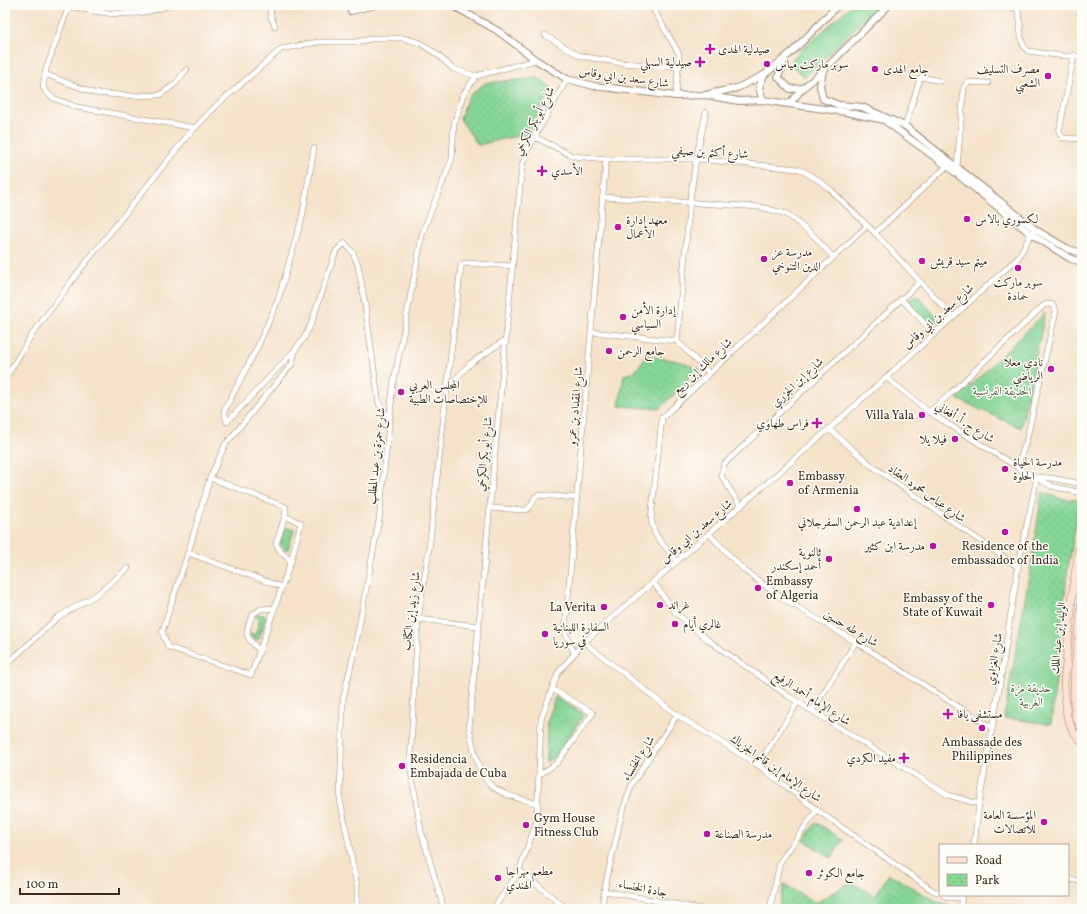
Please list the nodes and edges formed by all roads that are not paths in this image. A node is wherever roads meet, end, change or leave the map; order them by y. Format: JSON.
{"nodes":[{"id":1,"x":170,"y":5,"type":"edge"},
{"id":2,"x":204,"y":5,"type":"edge"},
{"id":3,"x":211,"y":5,"type":"edge"},
{"id":4,"x":270,"y":5,"type":"edge"},
{"id":5,"x":374,"y":5,"type":"edge"},
{"id":6,"x":452,"y":5,"type":"edge"},
{"id":7,"x":651,"y":5,"type":"edge"},
{"id":8,"x":838,"y":5,"type":"edge"},
{"id":9,"x":889,"y":5,"type":"edge"},
{"id":10,"x":71,"y":6,"type":"edge"},
{"id":11,"x":1003,"y":6,"type":"dead end"},
{"id":12,"x":351,"y":12,"type":"dead end"},
{"id":13,"x":275,"y":26,"type":"dead end"},
{"id":14,"x":545,"y":35,"type":"dead end"},
{"id":15,"x":1074,"y":55,"type":"junction"},
{"id":16,"x":1082,"y":56,"type":"edge"},
{"id":17,"x":786,"y":58,"type":"junction"},
{"id":18,"x":536,"y":60,"type":"junction"},
{"id":19,"x":678,"y":67,"type":"junction"},
{"id":20,"x":187,"y":69,"type":"dead end"},
{"id":21,"x":823,"y":71,"type":"junction"},
{"id":22,"x":46,"y":74,"type":"junction"},
{"id":23,"x":476,"y":76,"type":"junction"},
{"id":24,"x":764,"y":76,"type":"junction"},
{"id":25,"x":567,"y":79,"type":"junction"},
{"id":26,"x":940,"y":81,"type":"dead end"},
{"id":27,"x":988,"y":83,"type":"dead end"},
{"id":28,"x":803,"y":88,"type":"junction"},
{"id":29,"x":705,"y":95,"type":"junction"},
{"id":30,"x":676,"y":96,"type":"junction"},
{"id":31,"x":763,"y":100,"type":"junction"},
{"id":32,"x":789,"y":104,"type":"junction"},
{"id":33,"x":706,"y":112,"type":"dead end"},
{"id":34,"x":905,"y":126,"type":"junction"},
{"id":35,"x":195,"y":128,"type":"junction"},
{"id":36,"x":535,"y":137,"type":"junction"},
{"id":37,"x":1082,"y":139,"type":"edge"},
{"id":38,"x":314,"y":148,"type":"dead end"},
{"id":39,"x":606,"y":159,"type":"junction"},
{"id":40,"x":696,"y":159,"type":"junction"},
{"id":41,"x":947,"y":166,"type":"junction"},
{"id":42,"x":956,"y":167,"type":"junction"},
{"id":43,"x":603,"y":198,"type":"junction"},
{"id":44,"x":690,"y":202,"type":"junction"},
{"id":45,"x":868,"y":226,"type":"junction"},
{"id":46,"x":1036,"y":230,"type":"junction"},
{"id":47,"x":875,"y":233,"type":"junction"},
{"id":48,"x":1031,"y":234,"type":"junction"},
{"id":49,"x":1082,"y":253,"type":"edge"},
{"id":50,"x":833,"y":257,"type":"junction"},
{"id":51,"x":1082,"y":262,"type":"edge"},
{"id":52,"x":513,"y":266,"type":"junction"},
{"id":53,"x":920,"y":282,"type":"junction"},
{"id":54,"x":901,"y":299,"type":"junction"},
{"id":55,"x":953,"y":317,"type":"junction"},
{"id":56,"x":592,"y":332,"type":"junction"},
{"id":57,"x":935,"y":334,"type":"junction"},
{"id":58,"x":505,"y":340,"type":"junction"},
{"id":59,"x":677,"y":341,"type":"junction"},
{"id":60,"x":295,"y":350,"type":"junction"},
{"id":61,"x":709,"y":373,"type":"junction"},
{"id":62,"x":886,"y":377,"type":"junction"},
{"id":63,"x":5,"y":379,"type":"edge"},
{"id":64,"x":447,"y":388,"type":"junction"},
{"id":65,"x":929,"y":412,"type":"junction"},
{"id":66,"x":390,"y":420,"type":"junction"},
{"id":67,"x":830,"y":429,"type":"junction"},
{"id":68,"x":1017,"y":467,"type":"junction"},
{"id":69,"x":210,"y":478,"type":"junction"},
{"id":70,"x":1037,"y":478,"type":"junction"},
{"id":71,"x":1082,"y":484,"type":"edge"},
{"id":72,"x":1082,"y":493,"type":"edge"},
{"id":73,"x":577,"y":498,"type":"junction"},
{"id":74,"x":741,"y":507,"type":"junction"},
{"id":75,"x":489,"y":508,"type":"junction"},
{"id":76,"x":285,"y":516,"type":"junction"},
{"id":77,"x":1082,"y":532,"type":"edge"},
{"id":78,"x":709,"y":534,"type":"junction"},
{"id":79,"x":188,"y":553,"type":"junction"},
{"id":80,"x":291,"y":562,"type":"junction"},
{"id":81,"x":677,"y":562,"type":"junction"},
{"id":82,"x":1018,"y":567,"type":"junction"},
{"id":83,"x":128,"y":568,"type":"dead end"},
{"id":84,"x":653,"y":582,"type":"junction"},
{"id":85,"x":282,"y":587,"type":"junction"},
{"id":86,"x":1082,"y":600,"type":"edge"},
{"id":87,"x":275,"y":608,"type":"junction"},
{"id":88,"x":418,"y":619,"type":"junction"},
{"id":89,"x":478,"y":626,"type":"junction"},
{"id":90,"x":584,"y":642,"type":"junction"},
{"id":91,"x":856,"y":642,"type":"junction"},
{"id":92,"x":260,"y":651,"type":"junction"},
{"id":93,"x":574,"y":653,"type":"junction"},
{"id":94,"x":7,"y":661,"type":"edge"},
{"id":95,"x":5,"y":677,"type":"edge"},
{"id":96,"x":552,"y":689,"type":"junction"},
{"id":97,"x":798,"y":702,"type":"junction"},
{"id":98,"x":812,"y":711,"type":"junction"},
{"id":99,"x":677,"y":715,"type":"junction"},
{"id":100,"x":992,"y":728,"type":"junction"},
{"id":101,"x":1082,"y":730,"type":"edge"},
{"id":102,"x":1082,"y":742,"type":"edge"},
{"id":103,"x":758,"y":765,"type":"junction"},
{"id":104,"x":539,"y":775,"type":"junction"},
{"id":105,"x":538,"y":804,"type":"junction"},
{"id":106,"x":979,"y":804,"type":"junction"},
{"id":107,"x":817,"y":810,"type":"junction"},
{"id":108,"x":974,"y":844,"type":"edge"},
{"id":109,"x":519,"y":870,"type":"junction"},
{"id":110,"x":1069,"y":879,"type":"edge"},
{"id":111,"x":1082,"y":881,"type":"edge"},
{"id":112,"x":604,"y":891,"type":"junction"},
{"id":113,"x":939,"y":893,"type":"edge"},
{"id":114,"x":945,"y":896,"type":"edge"},
{"id":115,"x":962,"y":896,"type":"edge"},
{"id":116,"x":679,"y":907,"type":"edge"},
{"id":117,"x":357,"y":909,"type":"edge"},
{"id":118,"x":444,"y":909,"type":"edge"},
{"id":119,"x":493,"y":909,"type":"edge"},
{"id":120,"x":567,"y":909,"type":"edge"},
{"id":121,"x":602,"y":909,"type":"edge"},
{"id":122,"x":701,"y":909,"type":"edge"},
{"id":123,"x":770,"y":909,"type":"edge"},
{"id":124,"x":960,"y":909,"type":"edge"}],
"edges":[{"from":1,"to":10,"type":"street"},
{"from":2,"to":3,"type":"street"},
{"from":4,"to":13,"type":"street"},
{"from":5,"to":12,"type":"street"},
{"from":6,"to":18,"type":"street","name":"شارع سعد بن ابي وقاس"},
{"from":7,"to":19,"type":"street"},
{"from":8,"to":17,"type":"street"},
{"from":9,"to":21,"type":"street"},
{"from":10,"to":22,"type":"street"},
{"from":11,"to":15,"type":"street"},
{"from":14,"to":19,"type":"street"},
{"from":15,"to":16,"type":"street"},
{"from":15,"to":37,"type":"street"},
{"from":17,"to":24,"type":"street"},
{"from":17,"to":28,"type":"street"},
{"from":18,"to":23,"type":"street"},
{"from":18,"to":25,"type":"street","name":"شارع سعد بن ابي وقاس"},
{"from":19,"to":30,"type":"street"},
{"from":20,"to":22,"type":"street"},
{"from":21,"to":28,"type":"street"},
{"from":21,"to":34,"type":"street"},
{"from":22,"to":35,"type":"street"},
{"from":23,"to":35,"type":"street"},
{"from":23,"to":66,"type":"street","name":"شارع حمزة بن عبد المطلب"},
{"from":24,"to":29,"type":"street"},
{"from":24,"to":31,"type":"street"},
{"from":25,"to":30,"type":"street","name":"شارع سعد بن ابي وقاس"},
{"from":25,"to":36,"type":"street","name":"شارع أبو بكر الكرخي"},
{"from":26,"to":34,"type":"street"},
{"from":27,"to":42,"type":"street"},
{"from":28,"to":32,"type":"street"},
{"from":29,"to":30,"type":"street","name":"شارع سعد بن ابي وقاس"},
{"from":29,"to":31,"type":"street","name":"شارع سعد بن ابي وقاس"},
{"from":31,"to":32,"type":"street","name":"شارع سعد بن ابي وقاس"},
{"from":32,"to":41,"type":"street","name":"شارع سعد بن ابي وقاس"},
{"from":33,"to":40,"type":"street"},
{"from":34,"to":42,"type":"street"},
{"from":35,"to":63,"type":"street"},
{"from":36,"to":39,"type":"street","name":"شارع أكثم بن صيفي"},
{"from":36,"to":52,"type":"street","name":"شارع أبو بكر الكرخي"},
{"from":38,"to":60,"type":"street"},
{"from":39,"to":40,"type":"street","name":"شارع أكثم بن صيفي"},
{"from":39,"to":43,"type":"street","name":"شارع المقداد بن عمرو"},
{"from":40,"to":44,"type":"street"},
{"from":40,"to":45,"type":"street","name":"شارع أكثم بن صيفي"},
{"from":41,"to":47,"type":"street"},
{"from":41,"to":48,"type":"street","name":"شارع سعد بن ابي وقاس"},
{"from":42,"to":46,"type":"street"},
{"from":43,"to":44,"type":"street"},
{"from":43,"to":56,"type":"street","name":"شارع المقداد بن عمرو"},
{"from":44,"to":50,"type":"street"},
{"from":44,"to":59,"type":"street"},
{"from":45,"to":47,"type":"street","name":"شارع أكثم بن صيفي"},
{"from":45,"to":50,"type":"street","name":"شارع مالك إبن ربيع"},
{"from":46,"to":48,"type":"street","name":"شارع سعد بن ابي وقاس"},
{"from":46,"to":49,"type":"street"},
{"from":47,"to":53,"type":"street","name":"شارع أكثم بن صيفي"},
{"from":48,"to":51,"type":"street","name":"شارع سعد بن ابي وقاس"},
{"from":48,"to":55,"type":"street","name":"شارع سعد بن ابي وقاس"},
{"from":50,"to":61,"type":"street","name":"شارع مالك إبن ربيع"},
{"from":52,"to":58,"type":"street","name":"شارع أبو بكر الكرخي"},
{"from":52,"to":64,"type":"street","name":"شارع زيد إبن الكتاب"},
{"from":53,"to":54,"type":"street","name":"شارع إبن الجزري"},
{"from":53,"to":55,"type":"street","name":"شارع أكثم بن صيفي"},
{"from":54,"to":57,"type":"street"},
{"from":54,"to":74,"type":"street","name":"شارع إبن الجزري"},
{"from":55,"to":57,"type":"street","name":"شارع سعد بن ابي وقاس"},
{"from":56,"to":59,"type":"street"},
{"from":56,"to":73,"type":"street","name":"شارع المقداد بن عمرو"},
{"from":57,"to":62,"type":"street","name":"شارع سعد بن ابي وقاس"},
{"from":58,"to":64,"type":"street"},
{"from":58,"to":75,"type":"street","name":"شارع أبو بكر الكرخي"},
{"from":59,"to":61,"type":"street"},
{"from":60,"to":66,"type":"street"},
{"from":60,"to":69,"type":"street"},
{"from":61,"to":81,"type":"street","name":"شارع مالك إبن ربيع"},
{"from":62,"to":65,"type":"street","name":"شارع ج. أ. أفغاني"},
{"from":62,"to":67,"type":"street","name":"شارع سعد بن ابي وقاس"},
{"from":64,"to":88,"type":"street","name":"شارع زيد إبن الكتاب"},
{"from":65,"to":68,"type":"street","name":"شارع ج. أ. أفغاني"},
{"from":65,"to":68,"type":"street"},
{"from":66,"to":117,"type":"street","name":"شارع حمزة بن عبد المطلب"},
{"from":67,"to":74,"type":"street","name":"شارع سعد بن ابي وقاس"},
{"from":67,"to":82,"type":"street","name":"شارع عباس محمود العقاد"},
{"from":68,"to":70,"type":"street","name":"شارع ج. أ. أفغاني"},
{"from":69,"to":76,"type":"street"},
{"from":69,"to":79,"type":"street"},
{"from":70,"to":71,"type":"street","name":"شارع ج. أ. أفغاني"},
{"from":70,"to":72,"type":"street","name":"شارع ج. أ. أفغاني"},
{"from":70,"to":82,"type":"street","name":"شارع الغزاوي"},
{"from":73,"to":75,"type":"street"},
{"from":73,"to":93,"type":"street","name":"شارع المقداد بن عمرو"},
{"from":74,"to":78,"type":"street","name":"شارع سعد بن ابي وقاس"},
{"from":75,"to":89,"type":"street","name":"شارع أبو بكر الكرخي"},
{"from":76,"to":80,"type":"street"},
{"from":76,"to":80,"type":"street"},
{"from":77,"to":102,"type":"main road","name":"الوليد إبن عبد الملك"},
{"from":78,"to":81,"type":"street","name":"شارع سعد بن ابي وقاس"},
{"from":78,"to":91,"type":"street","name":"شارع طه حسين"},
{"from":79,"to":85,"type":"street"},
{"from":79,"to":92,"type":"street"},
{"from":80,"to":85,"type":"street"},
{"from":81,"to":84,"type":"street","name":"شارع سعد بن ابي وقاس"},
{"from":82,"to":100,"type":"street","name":"شارع الغزاوي"},
{"from":83,"to":94,"type":"street"},
{"from":84,"to":90,"type":"street","name":"شارع سعد بن ابي وقاس"},
{"from":84,"to":97,"type":"street","name":"شارع الإمام أحمد الرفيع"},
{"from":85,"to":87,"type":"street"},
{"from":86,"to":101,"type":"main road","name":"الوليد إبن عبد الملك"},
{"from":87,"to":92,"type":"street"},
{"from":87,"to":92,"type":"street"},
{"from":88,"to":89,"type":"street"},
{"from":88,"to":118,"type":"street","name":"شارع زيد إبن الكتاب"},
{"from":89,"to":105,"type":"street","name":"شارع أبو بكر الكرخي"},
{"from":90,"to":93,"type":"street","name":"شارع سعد بن ابي وقاس"},
{"from":90,"to":99,"type":"street","name":"شارع الإمام إبن قائم الجزياك"},
{"from":91,"to":98,"type":"street"},
{"from":91,"to":100,"type":"street","name":"شارع طه حسين"},
{"from":93,"to":96,"type":"street","name":"شارع سعد بن ابي وقاس"},
{"from":94,"to":95,"type":"street"},
{"from":96,"to":104,"type":"street","name":"شارع سعد بن ابي وقاس"},
{"from":96,"to":104,"type":"street"},
{"from":97,"to":98,"type":"street","name":"شارع الإمام أحمد الرفيع"},
{"from":97,"to":103,"type":"street"},
{"from":98,"to":106,"type":"street","name":"شارع الإمام أحمد الرفيع"},
{"from":99,"to":103,"type":"street","name":"شارع الإمام إبن قائم الجزياك"},
{"from":99,"to":112,"type":"street","name":"شارع الخنساء"},
{"from":100,"to":106,"type":"street","name":"شارع الغزاوي"},
{"from":103,"to":107,"type":"street","name":"شارع الإمام إبن قائم الجزياك"},
{"from":104,"to":105,"type":"street","name":"شارع سعد بن ابي وقاس"},
{"from":105,"to":109,"type":"street","name":"شارع سعد بن ابي وقاس"},
{"from":106,"to":108,"type":"street","name":"شارع الغزاوي"},
{"from":107,"to":113,"type":"street","name":"شارع الإمام إبن قائم الجزياك"},
{"from":107,"to":123,"type":"street"},
{"from":109,"to":119,"type":"street","name":"شارع سعد بن ابي وقاس"},
{"from":109,"to":120,"type":"street"},
{"from":110,"to":111,"type":"street"},
{"from":112,"to":116,"type":"street","name":"جادة الخنساء"},
{"from":112,"to":121,"type":"street","name":"شارع الخنساء"},
{"from":114,"to":115,"type":"street"},
{"from":115,"to":124,"type":"street"},
{"from":116,"to":122,"type":"street","name":"جادة الخنساء"}]}
